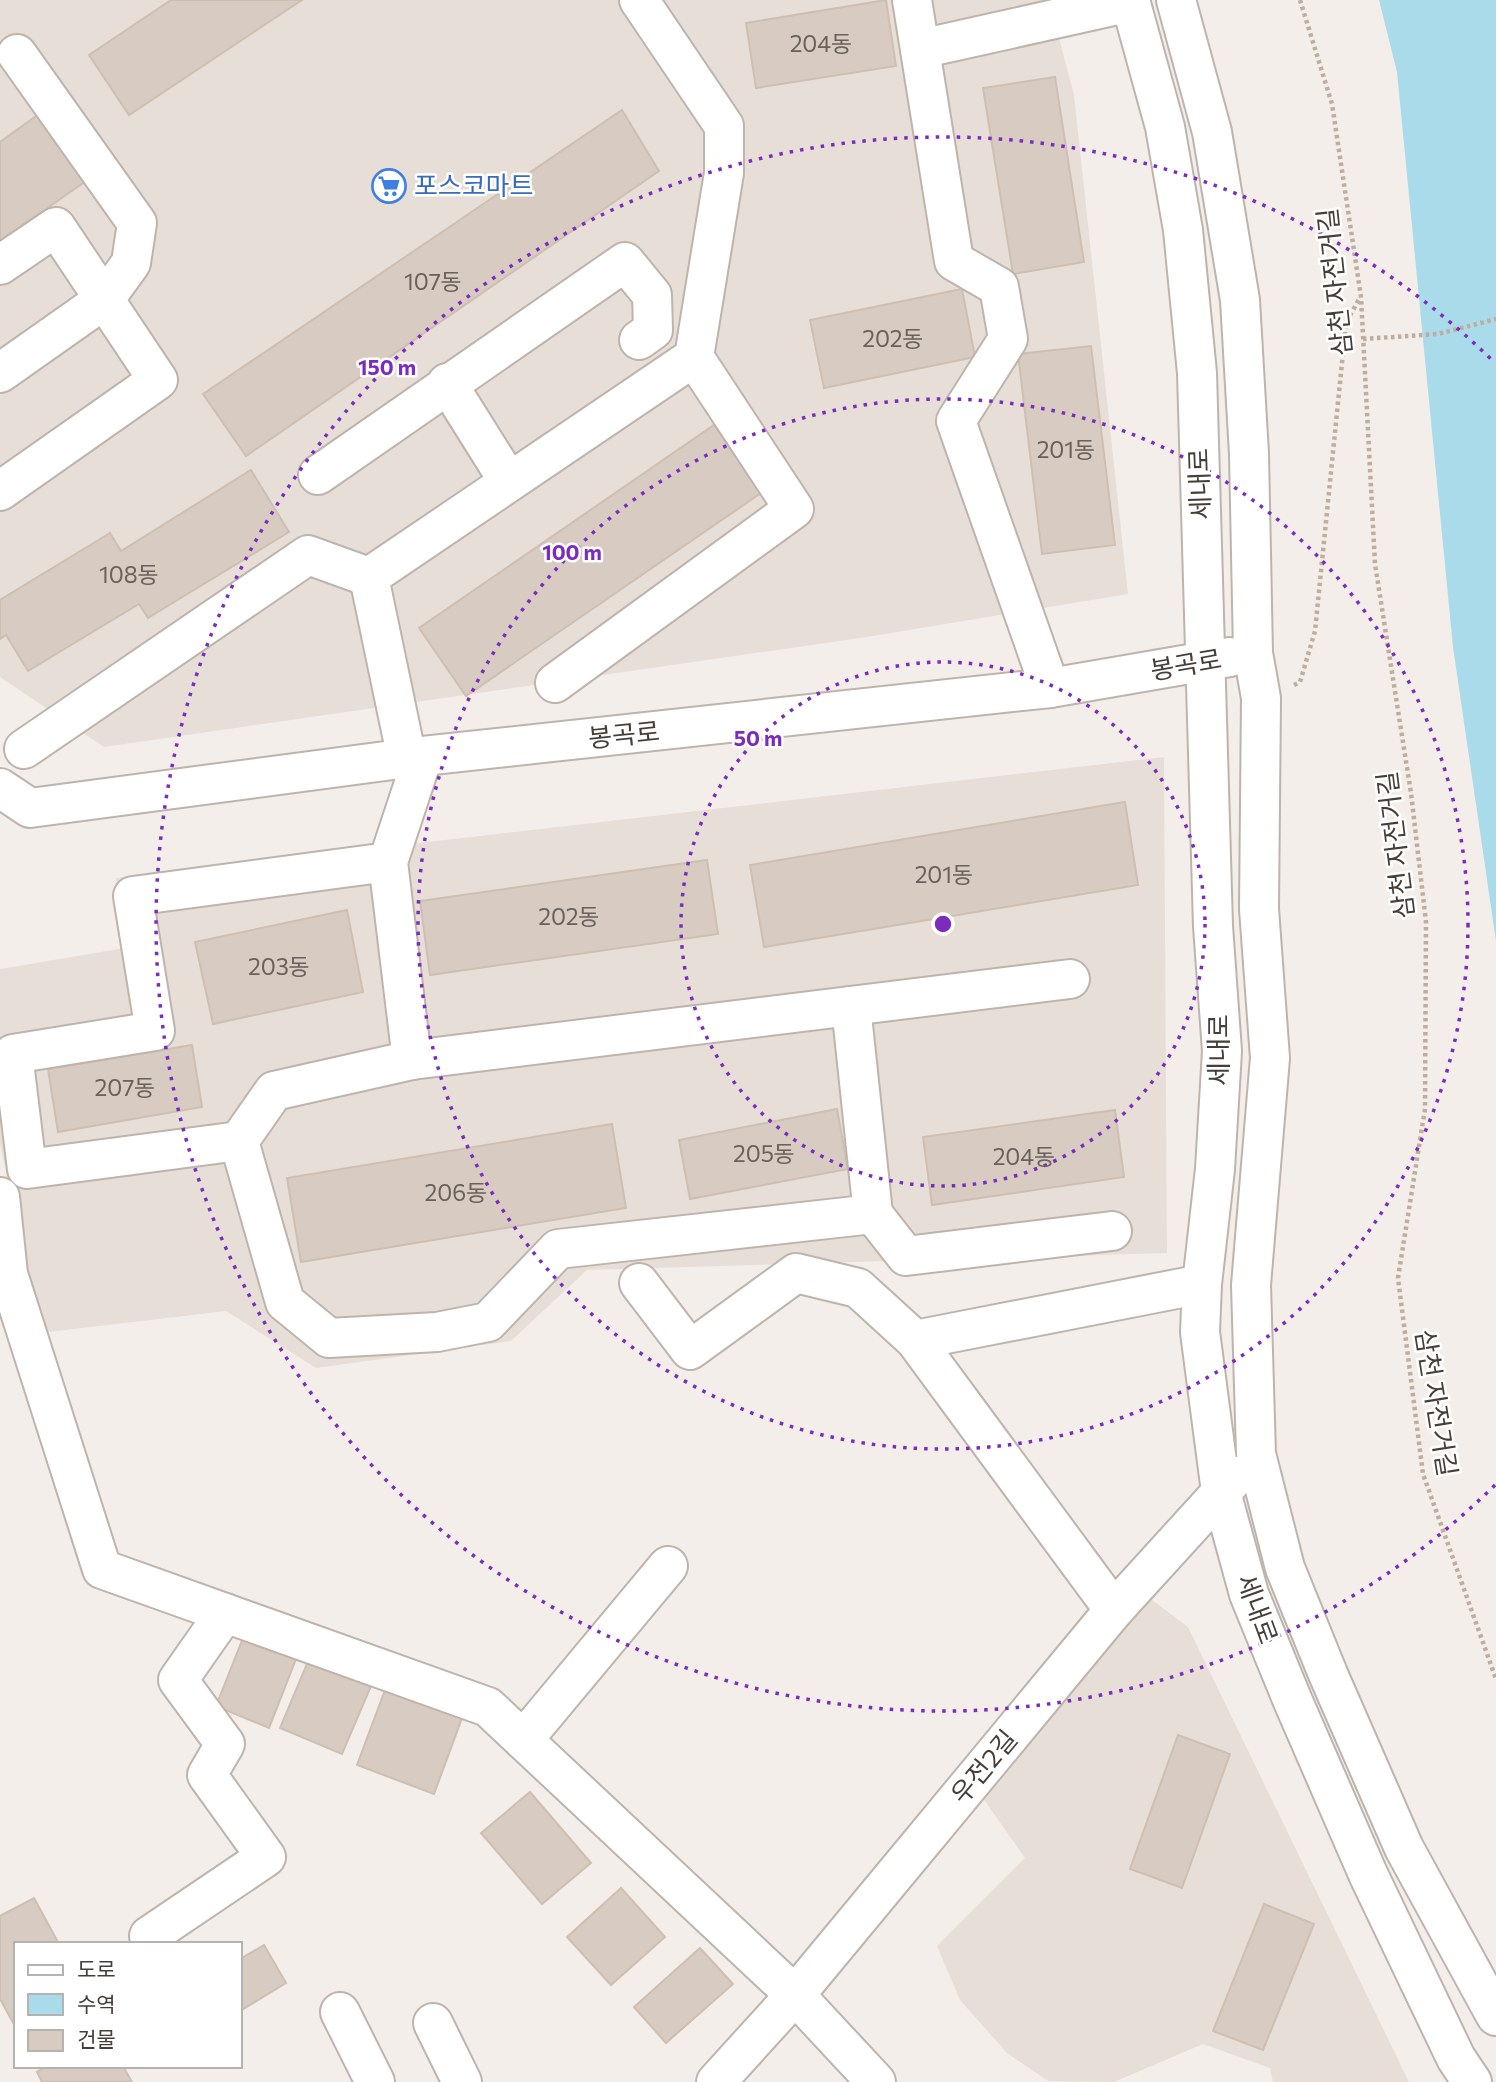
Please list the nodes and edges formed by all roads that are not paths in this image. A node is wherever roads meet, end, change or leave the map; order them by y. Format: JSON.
{"nodes":[{"id":1,"x":639,"y":0,"type":"edge"},
{"id":2,"x":912,"y":0,"type":"edge"},
{"id":3,"x":1176,"y":0,"type":"edge"},
{"id":4,"x":1130,"y":1,"type":"edge"},
{"id":5,"x":6,"y":49,"type":"edge"},
{"id":6,"x":920,"y":49,"type":"junction"},
{"id":7,"x":0,"y":265,"type":"edge"},
{"id":8,"x":105,"y":299,"type":"junction"},
{"id":9,"x":639,"y":340,"type":"dead end"},
{"id":10,"x":694,"y":356,"type":"junction"},
{"id":11,"x":0,"y":373,"type":"edge"},
{"id":12,"x":447,"y":383,"type":"junction"},
{"id":13,"x":318,"y":475,"type":"dead end"},
{"id":14,"x":509,"y":482,"type":"junction"},
{"id":15,"x":0,"y":491,"type":"edge"},
{"id":16,"x":369,"y":577,"type":"junction"},
{"id":17,"x":1253,"y":653,"type":"junction"},
{"id":18,"x":1205,"y":662,"type":"junction"},
{"id":19,"x":555,"y":682,"type":"dead end"},
{"id":20,"x":1050,"y":688,"type":"junction"},
{"id":21,"x":24,"y":749,"type":"dead end"},
{"id":22,"x":415,"y":757,"type":"junction"},
{"id":23,"x":0,"y":788,"type":"edge"},
{"id":24,"x":388,"y":862,"type":"junction"},
{"id":25,"x":1070,"y":979,"type":"dead end"},
{"id":26,"x":851,"y":1006,"type":"junction"},
{"id":27,"x":412,"y":1060,"type":"junction"},
{"id":28,"x":239,"y":1141,"type":"junction"},
{"id":29,"x":0,"y":1197,"type":"edge"},
{"id":30,"x":873,"y":1214,"type":"junction"},
{"id":31,"x":1112,"y":1231,"type":"dead end"},
{"id":32,"x":4,"y":1275,"type":"edge"},
{"id":33,"x":639,"y":1283,"type":"dead end"},
{"id":34,"x":1202,"y":1284,"type":"junction"},
{"id":35,"x":915,"y":1339,"type":"junction"},
{"id":36,"x":1256,"y":1454,"type":"junction"},
{"id":37,"x":1221,"y":1492,"type":"junction"},
{"id":38,"x":668,"y":1566,"type":"dead end"},
{"id":39,"x":1114,"y":1610,"type":"junction"},
{"id":40,"x":225,"y":1613,"type":"junction"},
{"id":41,"x":523,"y":1740,"type":"junction"},
{"id":42,"x":149,"y":1936,"type":"dead end"},
{"id":43,"x":795,"y":1995,"type":"junction"},
{"id":44,"x":340,"y":2012,"type":"dead end"},
{"id":45,"x":1496,"y":2016,"type":"edge"},
{"id":46,"x":433,"y":2023,"type":"dead end"},
{"id":47,"x":1464,"y":2070,"type":"edge"},
{"id":48,"x":375,"y":2082,"type":"edge"},
{"id":49,"x":462,"y":2082,"type":"edge"},
{"id":50,"x":716,"y":2082,"type":"edge"},
{"id":51,"x":876,"y":2082,"type":"edge"}],
"edges":[{"from":1,"to":10,"type":"street"},
{"from":2,"to":6,"type":"street"},
{"from":3,"to":17,"type":"street","name":"세내로"},
{"from":4,"to":6,"type":"street"},
{"from":4,"to":18,"type":"street","name":"세내로"},
{"from":5,"to":8,"type":"street"},
{"from":6,"to":20,"type":"street"},
{"from":7,"to":8,"type":"street"},
{"from":8,"to":11,"type":"street"},
{"from":8,"to":15,"type":"street"},
{"from":9,"to":12,"type":"street"},
{"from":10,"to":14,"type":"street"},
{"from":10,"to":19,"type":"street"},
{"from":12,"to":13,"type":"street"},
{"from":12,"to":14,"type":"street"},
{"from":14,"to":16,"type":"street"},
{"from":16,"to":21,"type":"street"},
{"from":16,"to":22,"type":"street"},
{"from":17,"to":18,"type":"street","name":"봉곡로"},
{"from":17,"to":36,"type":"street","name":"세내로"},
{"from":18,"to":20,"type":"street","name":"봉곡로"},
{"from":18,"to":34,"type":"street","name":"세내로"},
{"from":20,"to":22,"type":"street","name":"봉곡로"},
{"from":22,"to":23,"type":"street","name":"봉곡로"},
{"from":22,"to":24,"type":"street"},
{"from":24,"to":27,"type":"street"},
{"from":24,"to":28,"type":"street"},
{"from":25,"to":26,"type":"street"},
{"from":26,"to":27,"type":"street"},
{"from":26,"to":30,"type":"street"},
{"from":27,"to":28,"type":"street"},
{"from":28,"to":30,"type":"street"},
{"from":29,"to":32,"type":"street"},
{"from":30,"to":31,"type":"street"},
{"from":32,"to":40,"type":"street"},
{"from":33,"to":35,"type":"street"},
{"from":34,"to":35,"type":"street"},
{"from":34,"to":37,"type":"street","name":"세내로"},
{"from":35,"to":39,"type":"street"},
{"from":36,"to":37,"type":"street","name":"우전2길"},
{"from":36,"to":45,"type":"street","name":"세내로"},
{"from":37,"to":39,"type":"street","name":"우전2길"},
{"from":37,"to":47,"type":"street","name":"세내로"},
{"from":38,"to":41,"type":"street"},
{"from":39,"to":43,"type":"street","name":"우전2길"},
{"from":40,"to":41,"type":"street"},
{"from":40,"to":42,"type":"street"},
{"from":41,"to":43,"type":"street"},
{"from":43,"to":50,"type":"street","name":"우전2길"},
{"from":43,"to":51,"type":"street"},
{"from":44,"to":48,"type":"street"},
{"from":46,"to":49,"type":"street"}]}
